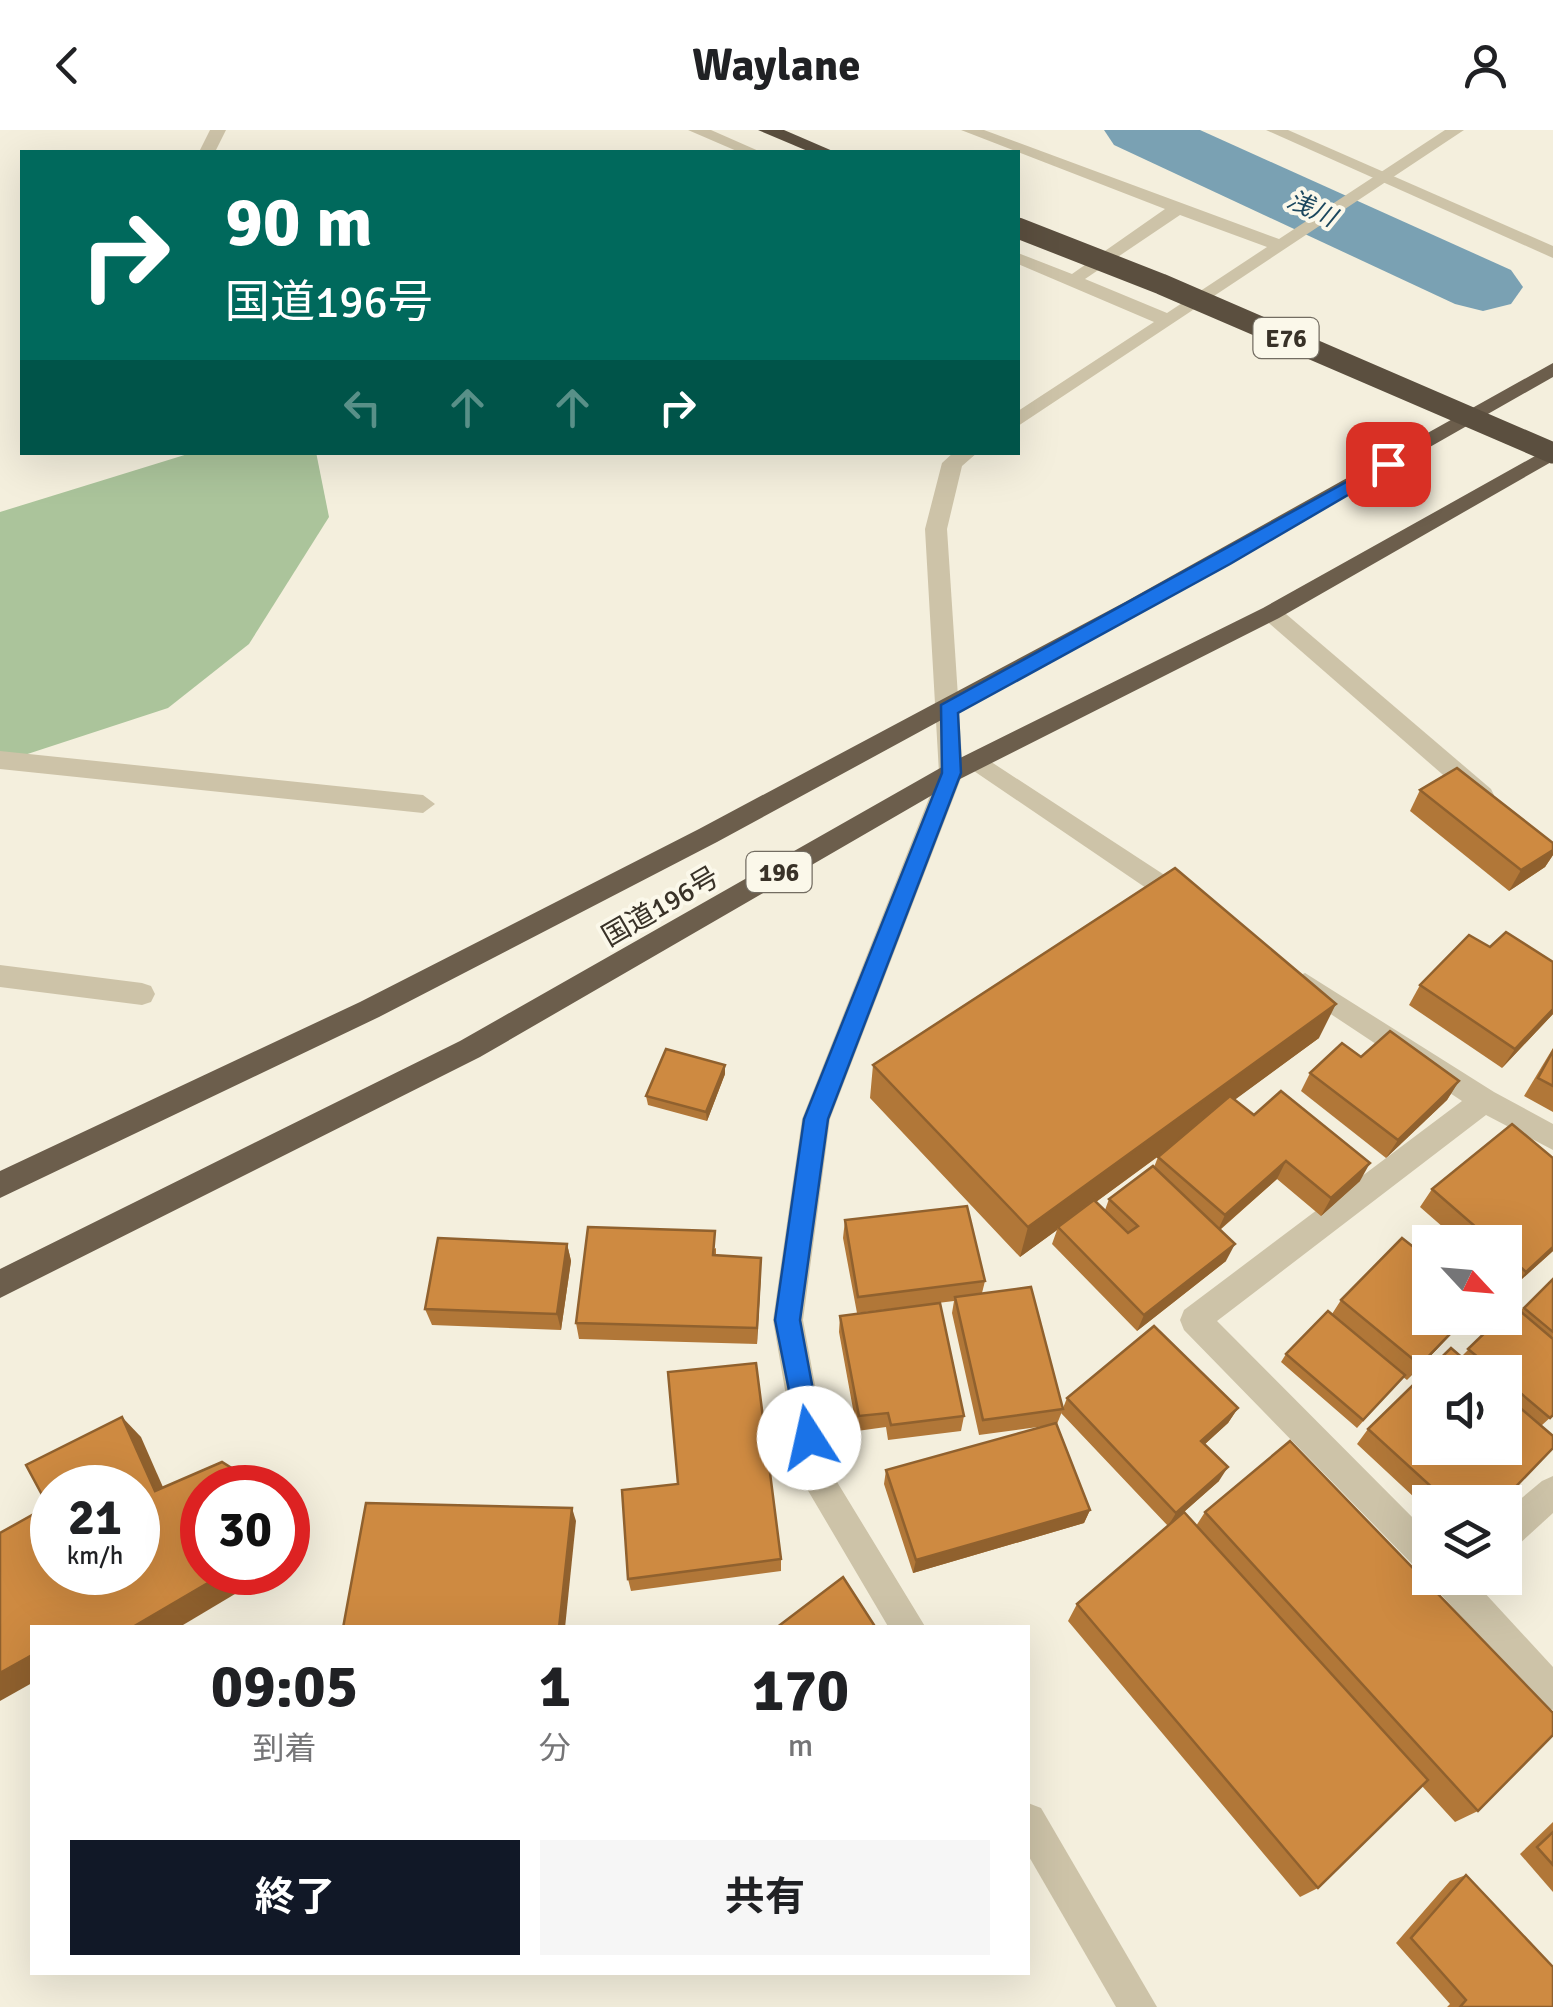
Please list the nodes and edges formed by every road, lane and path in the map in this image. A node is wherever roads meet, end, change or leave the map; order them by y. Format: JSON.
{"nodes":[{"id":1,"x":696,"y":130,"type":"edge"},
{"id":2,"x":767,"y":130,"type":"edge"},
{"id":3,"x":969,"y":130,"type":"edge"},
{"id":4,"x":1274,"y":130,"type":"edge"},
{"id":5,"x":1456,"y":130,"type":"edge"},
{"id":6,"x":748,"y":150,"type":"edge"},
{"id":7,"x":821,"y":150,"type":"edge"},
{"id":8,"x":1386,"y":177,"type":"junction"},
{"id":9,"x":1178,"y":208,"type":"junction"},
{"id":10,"x":1020,"y":229,"type":"edge"},
{"id":11,"x":1280,"y":246,"type":"junction"},
{"id":12,"x":1553,"y":253,"type":"edge"},
{"id":13,"x":1020,"y":259,"type":"edge"},
{"id":14,"x":1072,"y":281,"type":"junction"},
{"id":15,"x":1169,"y":321,"type":"junction"},
{"id":16,"x":1553,"y":369,"type":"edge"},
{"id":17,"x":1020,"y":419,"type":"edge"},
{"id":18,"x":1553,"y":453,"type":"edge"},
{"id":19,"x":951,"y":456,"type":"edge"},
{"id":20,"x":1271,"y":614,"type":"junction"},
{"id":21,"x":948,"y":710,"type":"junction"},
{"id":22,"x":0,"y":760,"type":"edge"},
{"id":23,"x":964,"y":767,"type":"junction"},
{"id":24,"x":424,"y":804,"type":"dead end"},
{"id":25,"x":1500,"y":810,"type":"edge"},
{"id":26,"x":1204,"y":914,"type":"edge"},
{"id":27,"x":1284,"y":969,"type":"edge"},
{"id":28,"x":0,"y":976,"type":"edge"},
{"id":29,"x":142,"y":994,"type":"dead end"},
{"id":30,"x":1484,"y":1100,"type":"junction"},
{"id":31,"x":1553,"y":1138,"type":"edge"},
{"id":32,"x":0,"y":1185,"type":"edge"},
{"id":33,"x":0,"y":1284,"type":"edge"},
{"id":34,"x":1553,"y":1492,"type":"edge"},
{"id":35,"x":1522,"y":1519,"type":"edge"},
{"id":36,"x":1412,"y":1538,"type":"edge"},
{"id":37,"x":1466,"y":1595,"type":"edge"},
{"id":38,"x":907,"y":1625,"type":"edge"},
{"id":39,"x":1553,"y":1693,"type":"edge"},
{"id":40,"x":1030,"y":1824,"type":"edge"},
{"id":41,"x":1138,"y":2007,"type":"edge"}],
"edges":[{"from":1,"to":6,"type":"street"},
{"from":2,"to":7,"type":"highway"},
{"from":3,"to":9,"type":"street"},
{"from":4,"to":8,"type":"street"},
{"from":5,"to":8,"type":"street"},
{"from":8,"to":11,"type":"street"},
{"from":8,"to":12,"type":"street"},
{"from":9,"to":11,"type":"street"},
{"from":9,"to":14,"type":"street"},
{"from":10,"to":18,"type":"highway","number":"E76","bridge":true},
{"from":11,"to":15,"type":"street"},
{"from":13,"to":14,"type":"street"},
{"from":14,"to":15,"type":"street"},
{"from":15,"to":17,"type":"street"},
{"from":16,"to":21,"type":"highway","name":"国道196号","number":"196"},
{"from":18,"to":20,"type":"highway","name":"国道196号","number":"196"},
{"from":19,"to":21,"type":"street"},
{"from":20,"to":23,"type":"highway","name":"国道196号","number":"196"},
{"from":20,"to":25,"type":"street"},
{"from":21,"to":23,"type":"street"},
{"from":21,"to":32,"type":"highway","name":"国道196号","number":"196"},
{"from":22,"to":24,"type":"street"},
{"from":23,"to":26,"type":"street"},
{"from":23,"to":33,"type":"highway","name":"国道196号","number":"196"},
{"from":23,"to":38,"type":"street"},
{"from":27,"to":30,"type":"street"},
{"from":28,"to":29,"type":"street"},
{"from":30,"to":31,"type":"street"},
{"from":30,"to":36,"type":"street"},
{"from":34,"to":35,"type":"street"},
{"from":37,"to":39,"type":"street"},
{"from":40,"to":41,"type":"street"}]}
